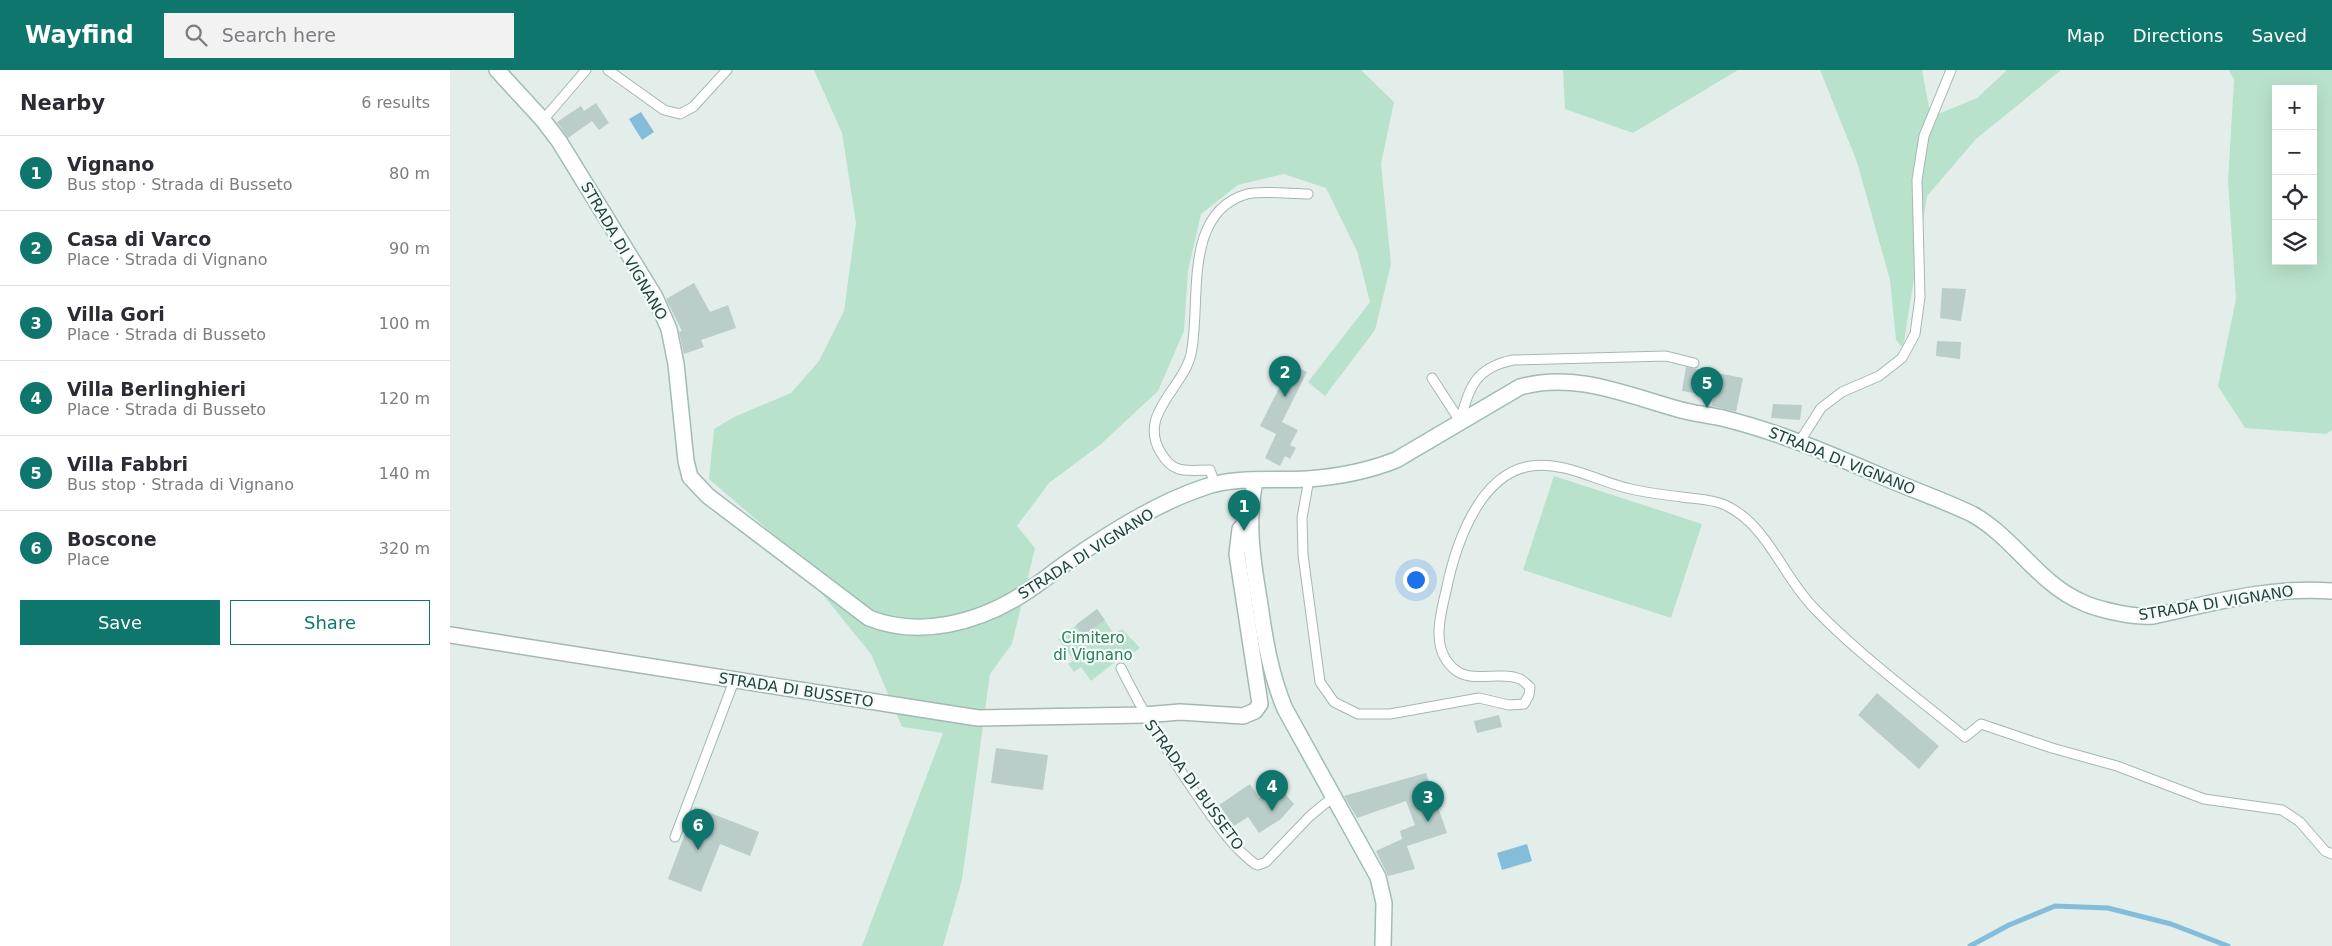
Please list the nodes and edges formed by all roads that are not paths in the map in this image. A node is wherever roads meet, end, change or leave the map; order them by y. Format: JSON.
{"nodes":[{"id":1,"x":497,"y":70,"type":"edge"},
{"id":2,"x":586,"y":70,"type":"edge"},
{"id":3,"x":608,"y":70,"type":"edge"},
{"id":4,"x":727,"y":70,"type":"edge"},
{"id":5,"x":1951,"y":70,"type":"edge"},
{"id":6,"x":543,"y":120,"type":"junction"},
{"id":7,"x":1308,"y":194,"type":"dead end"},
{"id":8,"x":1694,"y":363,"type":"dead end"},
{"id":9,"x":1432,"y":378,"type":"dead end"},
{"id":10,"x":1460,"y":421,"type":"junction"},
{"id":11,"x":1800,"y":441,"type":"junction"},
{"id":12,"x":1309,"y":479,"type":"junction"},
{"id":13,"x":1255,"y":481,"type":"junction"},
{"id":14,"x":1215,"y":484,"type":"junction"},
{"id":15,"x":1250,"y":519,"type":"junction"},
{"id":16,"x":2332,"y":591,"type":"edge"},
{"id":17,"x":450,"y":635,"type":"edge"},
{"id":18,"x":1121,"y":668,"type":"dead end"},
{"id":19,"x":734,"y":681,"type":"junction"},
{"id":20,"x":1144,"y":715,"type":"junction"},
{"id":21,"x":1333,"y":797,"type":"junction"},
{"id":22,"x":675,"y":837,"type":"dead end"},
{"id":23,"x":2332,"y":854,"type":"edge"},
{"id":24,"x":1383,"y":946,"type":"edge"}],
"edges":[{"from":1,"to":6,"type":"street","name":"STRADA DI VIGNANO"},
{"from":2,"to":6,"type":"lane"},
{"from":3,"to":4,"type":"lane"},
{"from":5,"to":11,"type":"lane"},
{"from":6,"to":14,"type":"street","name":"STRADA DI VIGNANO"},
{"from":7,"to":14,"type":"lane"},
{"from":8,"to":10,"type":"lane"},
{"from":9,"to":10,"type":"lane"},
{"from":10,"to":11,"type":"street","name":"STRADA DI VIGNANO"},
{"from":10,"to":12,"type":"street","name":"STRADA DI VIGNANO"},
{"from":11,"to":16,"type":"street","name":"STRADA DI VIGNANO"},
{"from":12,"to":13,"type":"street","name":"STRADA DI VIGNANO"},
{"from":12,"to":23,"type":"lane"},
{"from":13,"to":14,"type":"street","name":"STRADA DI VIGNANO"},
{"from":13,"to":15,"type":"street","name":"STRADA DI BUSSETO"},
{"from":15,"to":20,"type":"street","name":"STRADA DI BUSSETO"},
{"from":15,"to":21,"type":"street","name":"STRADA DI BUSSETO"},
{"from":17,"to":19,"type":"street","name":"STRADA DI BUSSETO"},
{"from":18,"to":20,"type":"lane","name":"STRADA DI BUSSETO"},
{"from":19,"to":20,"type":"street","name":"STRADA DI BUSSETO"},
{"from":19,"to":22,"type":"lane"},
{"from":20,"to":21,"type":"lane","name":"STRADA DI BUSSETO"},
{"from":21,"to":24,"type":"street","name":"STRADA DI BUSSETO"}]}
